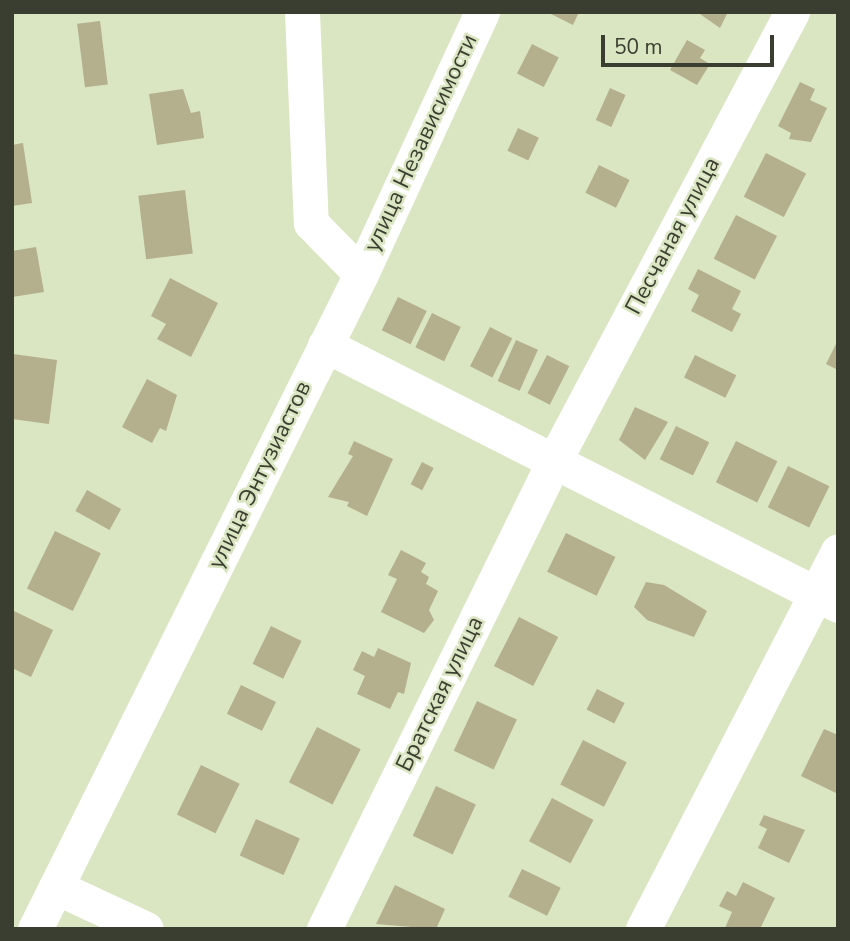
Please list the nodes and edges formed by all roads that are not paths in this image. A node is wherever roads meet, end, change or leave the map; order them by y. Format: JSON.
{"nodes":[{"id":1,"x":302,"y":12,"type":"edge"},
{"id":2,"x":482,"y":12,"type":"edge"},
{"id":3,"x":792,"y":12,"type":"edge"},
{"id":4,"x":361,"y":274,"type":"junction"},
{"id":5,"x":325,"y":345,"type":"junction"},
{"id":6,"x":555,"y":459,"type":"junction"},
{"id":7,"x":838,"y":551,"type":"edge"},
{"id":8,"x":827,"y":600,"type":"edge"},
{"id":9,"x":55,"y":887,"type":"junction"},
{"id":10,"x":35,"y":929,"type":"edge"},
{"id":11,"x":146,"y":929,"type":"edge"},
{"id":12,"x":324,"y":929,"type":"edge"},
{"id":13,"x":643,"y":929,"type":"edge"}],
"edges":[{"from":1,"to":4,"type":"street"},
{"from":2,"to":4,"type":"street","name":"улица Независимости"},
{"from":3,"to":6,"type":"street","name":"Песчаная улица"},
{"from":4,"to":5,"type":"street","name":"улица Энтузиастов"},
{"from":5,"to":6,"type":"street"},
{"from":5,"to":9,"type":"street","name":"улица Энтузиастов"},
{"from":6,"to":8,"type":"street"},
{"from":6,"to":12,"type":"street","name":"Братская улица"},
{"from":7,"to":8,"type":"street"},
{"from":8,"to":13,"type":"street"},
{"from":9,"to":10,"type":"street","name":"улица Энтузиастов"},
{"from":9,"to":11,"type":"street"}]}
